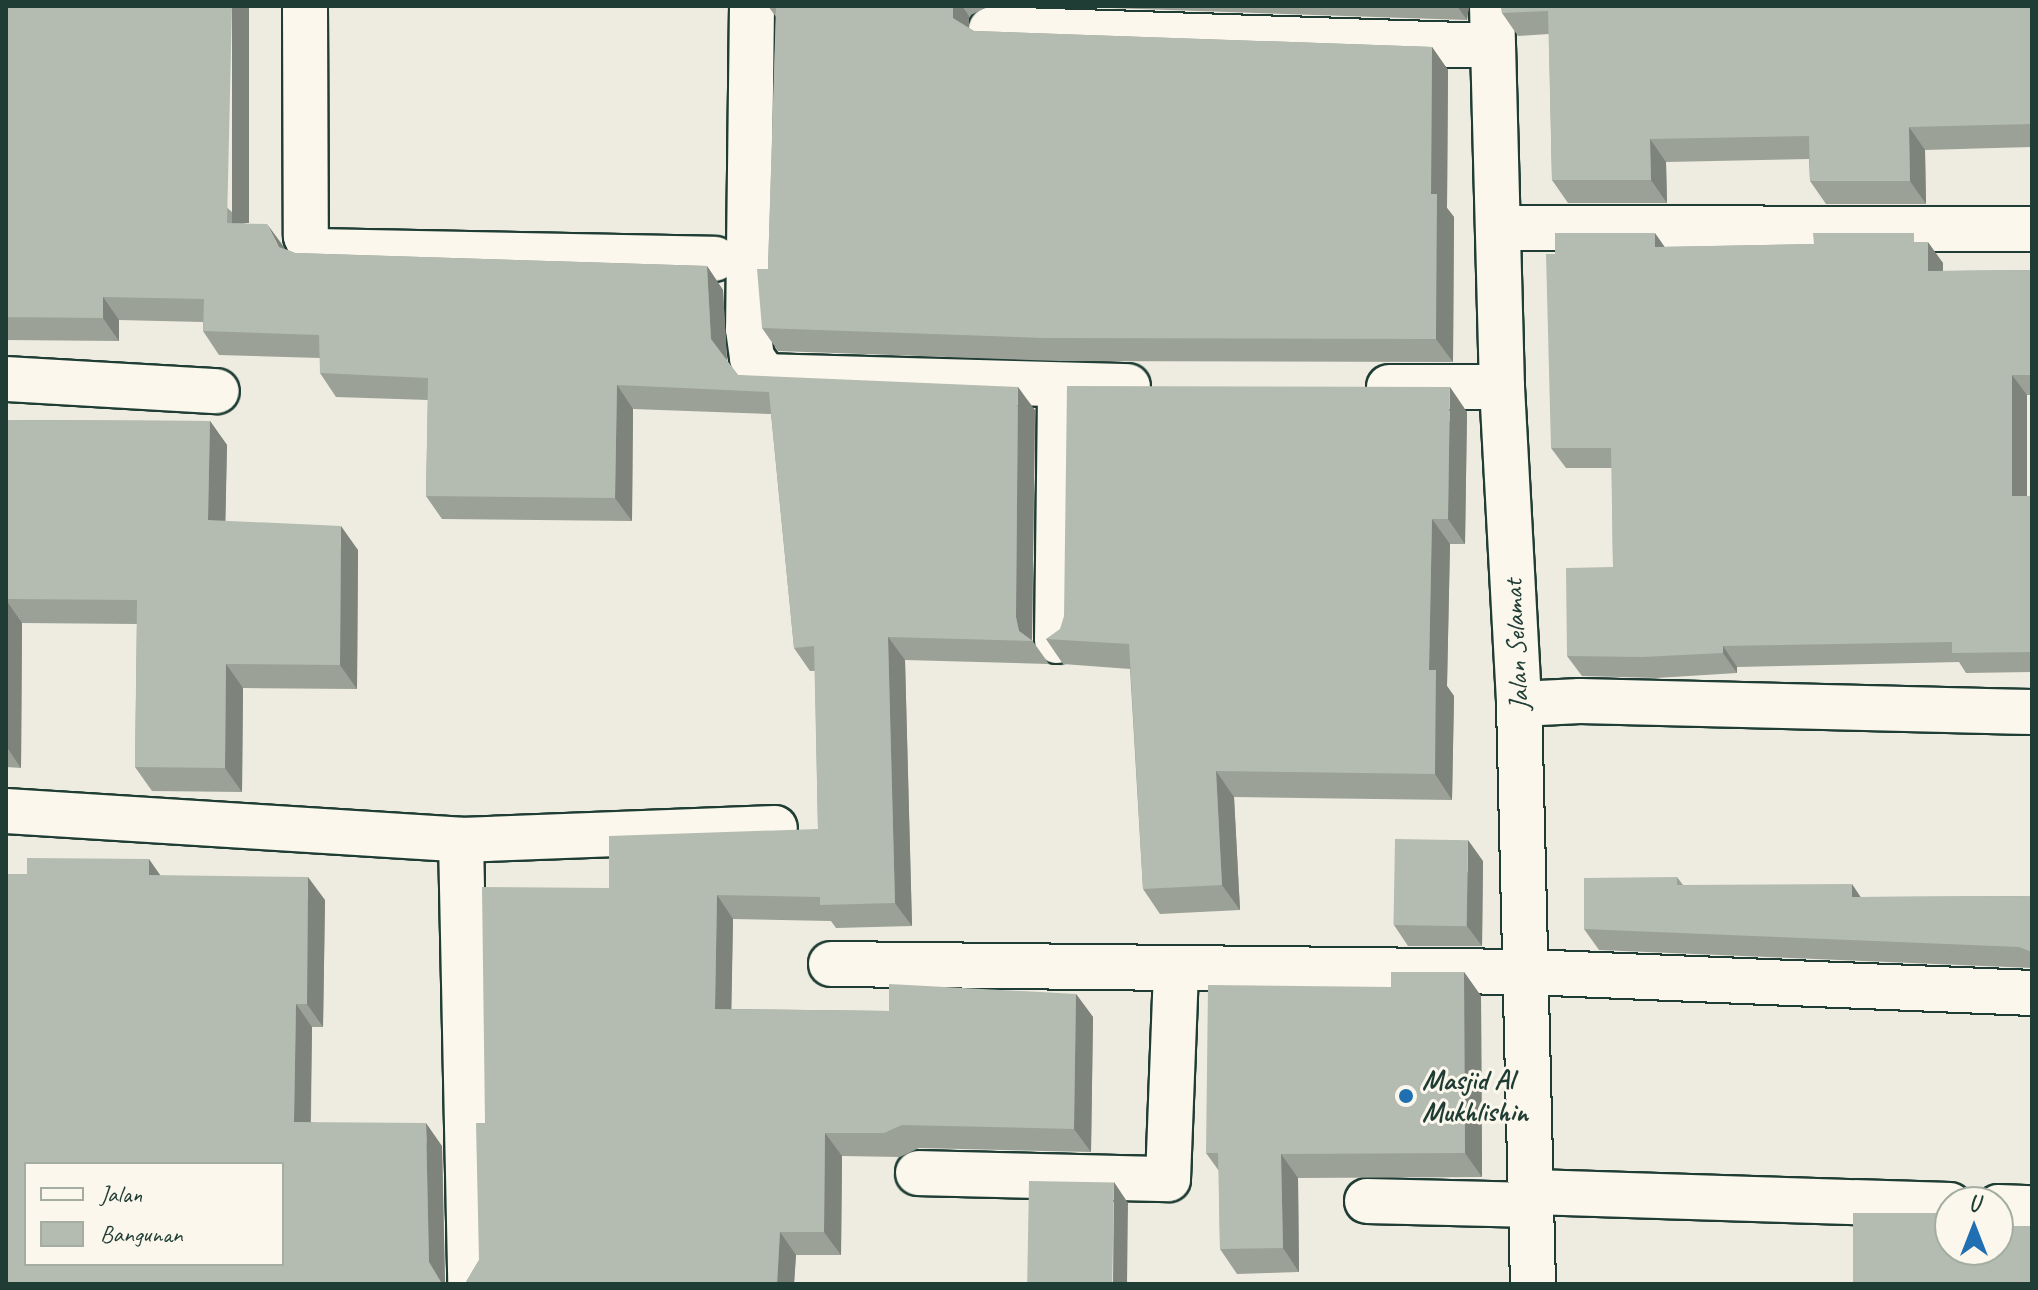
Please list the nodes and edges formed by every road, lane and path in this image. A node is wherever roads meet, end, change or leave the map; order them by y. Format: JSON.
{"nodes":[{"id":1,"x":305,"y":6,"type":"edge"},
{"id":2,"x":752,"y":6,"type":"edge"},
{"id":3,"x":1491,"y":26,"type":"edge"},
{"id":4,"x":991,"y":29,"type":"edge"},
{"id":5,"x":1501,"y":228,"type":"junction"},
{"id":6,"x":2032,"y":229,"type":"edge"},
{"id":7,"x":715,"y":259,"type":"dead end"},
{"id":8,"x":6,"y":379,"type":"edge"},
{"id":9,"x":1060,"y":386,"type":"junction"},
{"id":10,"x":1171,"y":386,"type":"edge"},
{"id":11,"x":1344,"y":387,"type":"edge"},
{"id":12,"x":1502,"y":387,"type":"junction"},
{"id":13,"x":217,"y":391,"type":"dead end"},
{"id":14,"x":1057,"y":641,"type":"edge"},
{"id":15,"x":1519,"y":704,"type":"junction"},
{"id":16,"x":2032,"y":712,"type":"edge"},
{"id":17,"x":6,"y":811,"type":"edge"},
{"id":18,"x":775,"y":828,"type":"edge"},
{"id":19,"x":461,"y":840,"type":"junction"},
{"id":20,"x":831,"y":964,"type":"dead end"},
{"id":21,"x":1176,"y":970,"type":"junction"},
{"id":22,"x":1527,"y":972,"type":"junction"},
{"id":23,"x":2032,"y":993,"type":"edge"},
{"id":24,"x":918,"y":1173,"type":"dead end"},
{"id":25,"x":1533,"y":1198,"type":"junction"},
{"id":26,"x":1367,"y":1201,"type":"dead end"},
{"id":27,"x":1934,"y":1205,"type":"edge"},
{"id":28,"x":470,"y":1284,"type":"edge"},
{"id":29,"x":1533,"y":1284,"type":"edge"}],
"edges":[{"from":1,"to":7,"type":"street"},
{"from":2,"to":9,"type":"street"},
{"from":3,"to":4,"type":"street"},
{"from":3,"to":5,"type":"street","name":"Jalan Selamat"},
{"from":5,"to":6,"type":"street"},
{"from":5,"to":12,"type":"street","name":"Jalan Selamat"},
{"from":8,"to":13,"type":"street"},
{"from":9,"to":10,"type":"street"},
{"from":9,"to":14,"type":"street"},
{"from":11,"to":12,"type":"street"},
{"from":12,"to":15,"type":"street","name":"Jalan Selamat"},
{"from":15,"to":16,"type":"street"},
{"from":15,"to":22,"type":"street","name":"Jalan Selamat"},
{"from":17,"to":19,"type":"street"},
{"from":18,"to":19,"type":"street"},
{"from":19,"to":28,"type":"street"},
{"from":20,"to":21,"type":"street"},
{"from":21,"to":22,"type":"street"},
{"from":21,"to":24,"type":"street"},
{"from":22,"to":23,"type":"street"},
{"from":22,"to":25,"type":"street","name":"Jalan Selamat"},
{"from":25,"to":26,"type":"street"},
{"from":25,"to":27,"type":"street"},
{"from":25,"to":29,"type":"street","name":"Jalan Selamat"}]}
